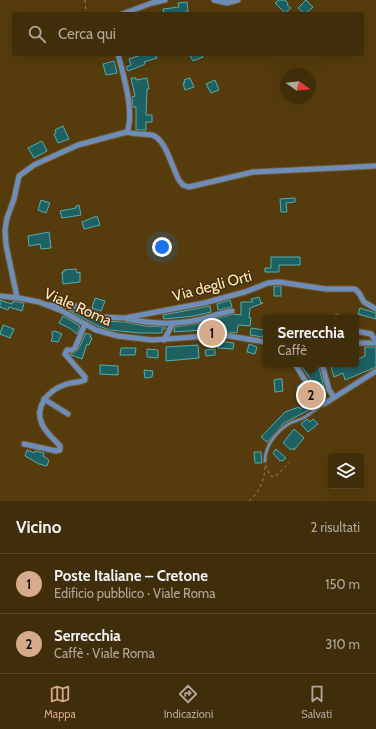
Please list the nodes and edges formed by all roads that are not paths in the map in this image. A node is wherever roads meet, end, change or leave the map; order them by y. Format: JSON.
{"nodes":[{"id":1,"x":165,"y":0,"type":"edge"},
{"id":2,"x":214,"y":0,"type":"edge"},
{"id":3,"x":238,"y":0,"type":"edge"},
{"id":4,"x":127,"y":12,"type":"edge"},
{"id":5,"x":118,"y":56,"type":"edge"},
{"id":6,"x":127,"y":132,"type":"junction"},
{"id":7,"x":376,"y":166,"type":"edge"},
{"id":8,"x":0,"y":296,"type":"edge"},
{"id":9,"x":16,"y":297,"type":"junction"},
{"id":10,"x":48,"y":305,"type":"junction"},
{"id":11,"x":376,"y":309,"type":"edge"},
{"id":12,"x":232,"y":311,"type":"dead end"},
{"id":13,"x":122,"y":319,"type":"junction"},
{"id":14,"x":173,"y":323,"type":"junction"},
{"id":15,"x":85,"y":324,"type":"junction"},
{"id":16,"x":359,"y":332,"type":"edge"},
{"id":17,"x":164,"y":340,"type":"junction"},
{"id":18,"x":263,"y":342,"type":"edge"},
{"id":19,"x":376,"y":342,"type":"edge"},
{"id":20,"x":359,"y":343,"type":"edge"},
{"id":21,"x":297,"y":367,"type":"edge"},
{"id":22,"x":323,"y":367,"type":"edge"},
{"id":23,"x":376,"y":371,"type":"edge"},
{"id":24,"x":334,"y":397,"type":"junction"},
{"id":25,"x":44,"y":399,"type":"junction"},
{"id":26,"x":324,"y":404,"type":"junction"},
{"id":27,"x":68,"y":414,"type":"dead end"},
{"id":28,"x":24,"y":444,"type":"dead end"},
{"id":29,"x":265,"y":461,"type":"road end"}],
"edges":[{"from":1,"to":4,"type":"street"},
{"from":2,"to":3,"type":"street"},
{"from":5,"to":6,"type":"street"},
{"from":6,"to":7,"type":"street"},
{"from":6,"to":9,"type":"street"},
{"from":8,"to":9,"type":"street","name":"Viale Roma"},
{"from":9,"to":10,"type":"street","name":"Viale Roma"},
{"from":10,"to":13,"type":"street","name":"Via degli Orti"},
{"from":10,"to":15,"type":"street","name":"Viale Roma"},
{"from":11,"to":13,"type":"street","name":"Via degli Orti"},
{"from":12,"to":14,"type":"street"},
{"from":13,"to":14,"type":"street"},
{"from":14,"to":17,"type":"street"},
{"from":15,"to":17,"type":"street","name":"Viale Roma"},
{"from":15,"to":25,"type":"street"},
{"from":16,"to":19,"type":"street"},
{"from":17,"to":18,"type":"street","name":"Viale Roma"},
{"from":19,"to":20,"type":"street"},
{"from":21,"to":26,"type":"street"},
{"from":22,"to":24,"type":"street"},
{"from":23,"to":24,"type":"street"},
{"from":24,"to":26,"type":"street"},
{"from":25,"to":27,"type":"street"},
{"from":25,"to":28,"type":"street"},
{"from":26,"to":29,"type":"lane"}]}
